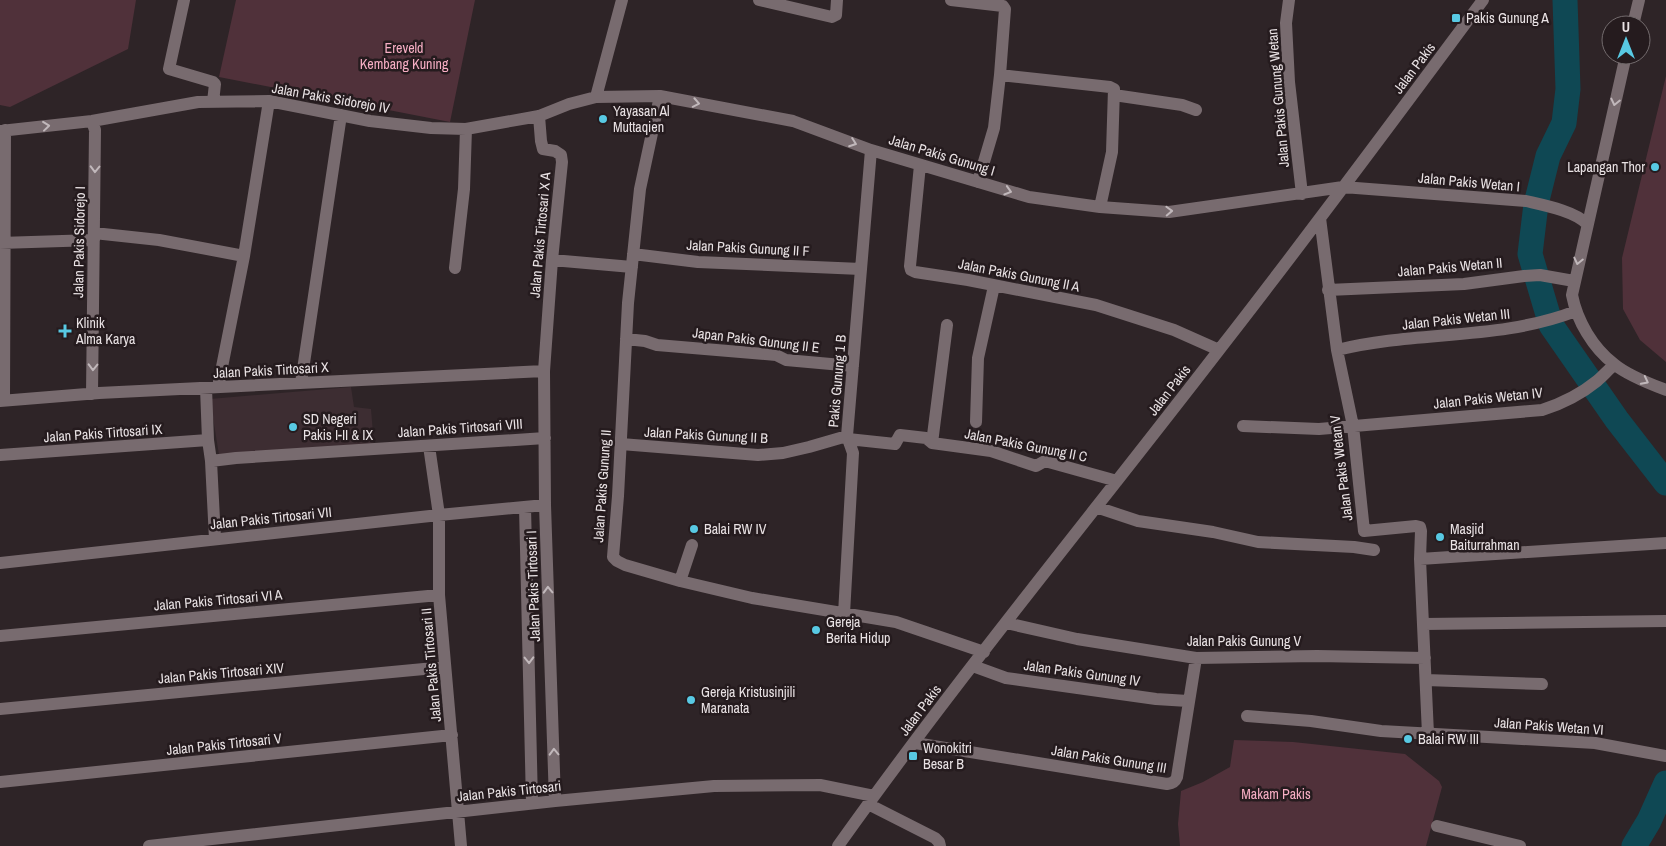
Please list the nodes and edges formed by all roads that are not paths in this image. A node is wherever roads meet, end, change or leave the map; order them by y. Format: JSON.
{"nodes":[{"id":1,"x":184,"y":0,"type":"edge"},
{"id":2,"x":622,"y":0,"type":"edge"},
{"id":3,"x":759,"y":0,"type":"edge"},
{"id":4,"x":837,"y":0,"type":"edge"},
{"id":5,"x":956,"y":0,"type":"edge"},
{"id":6,"x":1289,"y":0,"type":"edge"},
{"id":7,"x":1483,"y":0,"type":"edge"},
{"id":8,"x":1639,"y":0,"type":"edge"},
{"id":9,"x":1635,"y":15,"type":"edge"},
{"id":10,"x":1624,"y":65,"type":"edge"},
{"id":11,"x":1000,"y":75,"type":"junction"},
{"id":12,"x":1114,"y":95,"type":"junction"},
{"id":13,"x":660,"y":96,"type":"junction"},
{"id":14,"x":596,"y":97,"type":"junction"},
{"id":15,"x":269,"y":101,"type":"junction"},
{"id":16,"x":213,"y":102,"type":"junction"},
{"id":17,"x":1196,"y":110,"type":"dead end"},
{"id":18,"x":341,"y":115,"type":"junction"},
{"id":19,"x":538,"y":116,"type":"junction"},
{"id":20,"x":92,"y":121,"type":"junction"},
{"id":21,"x":466,"y":129,"type":"junction"},
{"id":22,"x":3,"y":131,"type":"edge"},
{"id":23,"x":871,"y":150,"type":"junction"},
{"id":24,"x":920,"y":165,"type":"junction"},
{"id":25,"x":978,"y":182,"type":"junction"},
{"id":26,"x":1343,"y":187,"type":"junction"},
{"id":27,"x":1302,"y":194,"type":"junction"},
{"id":28,"x":1100,"y":207,"type":"junction"},
{"id":29,"x":1320,"y":218,"type":"junction"},
{"id":30,"x":1587,"y":224,"type":"junction"},
{"id":31,"x":94,"y":237,"type":"junction"},
{"id":32,"x":2,"y":243,"type":"edge"},
{"id":33,"x":633,"y":254,"type":"junction"},
{"id":34,"x":244,"y":256,"type":"junction"},
{"id":35,"x":552,"y":260,"type":"junction"},
{"id":36,"x":632,"y":267,"type":"junction"},
{"id":37,"x":454,"y":268,"type":"dead end"},
{"id":38,"x":861,"y":269,"type":"junction"},
{"id":39,"x":1574,"y":281,"type":"junction"},
{"id":40,"x":994,"y":286,"type":"junction"},
{"id":41,"x":1328,"y":290,"type":"junction"},
{"id":42,"x":1576,"y":311,"type":"junction"},
{"id":43,"x":946,"y":325,"type":"dead end"},
{"id":44,"x":626,"y":339,"type":"junction"},
{"id":45,"x":1219,"y":350,"type":"junction"},
{"id":46,"x":1337,"y":350,"type":"junction"},
{"id":47,"x":1614,"y":365,"type":"junction"},
{"id":48,"x":853,"y":366,"type":"junction"},
{"id":49,"x":544,"y":371,"type":"junction"},
{"id":50,"x":301,"y":383,"type":"junction"},
{"id":51,"x":212,"y":388,"type":"junction"},
{"id":52,"x":1666,"y":390,"type":"edge"},
{"id":53,"x":92,"y":394,"type":"junction"},
{"id":54,"x":2,"y":400,"type":"edge"},
{"id":55,"x":976,"y":422,"type":"dead end"},
{"id":56,"x":1243,"y":426,"type":"dead end"},
{"id":57,"x":1353,"y":426,"type":"junction"},
{"id":58,"x":848,"y":437,"type":"junction"},
{"id":59,"x":545,"y":438,"type":"junction"},
{"id":60,"x":208,"y":440,"type":"junction"},
{"id":61,"x":932,"y":443,"type":"junction"},
{"id":62,"x":621,"y":444,"type":"junction"},
{"id":63,"x":429,"y":446,"type":"junction"},
{"id":64,"x":0,"y":455,"type":"edge"},
{"id":65,"x":211,"y":461,"type":"junction"},
{"id":66,"x":1117,"y":481,"type":"junction"},
{"id":67,"x":545,"y":505,"type":"junction"},
{"id":68,"x":525,"y":507,"type":"junction"},
{"id":69,"x":1096,"y":507,"type":"junction"},
{"id":70,"x":439,"y":515,"type":"junction"},
{"id":71,"x":1364,"y":531,"type":"junction"},
{"id":72,"x":215,"y":539,"type":"junction"},
{"id":73,"x":1666,"y":543,"type":"edge"},
{"id":74,"x":692,"y":545,"type":"dead end"},
{"id":75,"x":1420,"y":559,"type":"junction"},
{"id":76,"x":0,"y":563,"type":"edge"},
{"id":77,"x":680,"y":581,"type":"junction"},
{"id":78,"x":439,"y":595,"type":"junction"},
{"id":79,"x":844,"y":614,"type":"junction"},
{"id":80,"x":1666,"y":621,"type":"edge"},
{"id":81,"x":1006,"y":623,"type":"junction"},
{"id":82,"x":1424,"y":624,"type":"junction"},
{"id":83,"x":0,"y":636,"type":"edge"},
{"id":84,"x":984,"y":652,"type":"junction"},
{"id":85,"x":1196,"y":658,"type":"junction"},
{"id":86,"x":1425,"y":658,"type":"junction"},
{"id":87,"x":973,"y":666,"type":"junction"},
{"id":88,"x":445,"y":667,"type":"junction"},
{"id":89,"x":1426,"y":680,"type":"junction"},
{"id":90,"x":1542,"y":684,"type":"dead end"},
{"id":91,"x":1188,"y":701,"type":"junction"},
{"id":92,"x":0,"y":709,"type":"edge"},
{"id":93,"x":1247,"y":716,"type":"dead end"},
{"id":94,"x":1428,"y":734,"type":"junction"},
{"id":95,"x":452,"y":735,"type":"junction"},
{"id":96,"x":914,"y":743,"type":"junction"},
{"id":97,"x":1666,"y":756,"type":"edge"},
{"id":98,"x":0,"y":782,"type":"edge"},
{"id":99,"x":871,"y":800,"type":"junction"},
{"id":100,"x":555,"y":801,"type":"junction"},
{"id":101,"x":532,"y":803,"type":"junction"},
{"id":102,"x":459,"y":811,"type":"junction"},
{"id":103,"x":1437,"y":826,"type":"dead end"},
{"id":104,"x":149,"y":846,"type":"edge"},
{"id":105,"x":461,"y":846,"type":"edge"},
{"id":106,"x":838,"y":846,"type":"edge"},
{"id":107,"x":940,"y":846,"type":"edge"},
{"id":108,"x":1520,"y":846,"type":"edge"}],
"edges":[{"from":1,"to":16,"type":"street"},
{"from":2,"to":14,"type":"street"},
{"from":3,"to":4,"type":"street"},
{"from":5,"to":11,"type":"street"},
{"from":6,"to":27,"type":"street","name":"Jalan Pakis Gunung Wetan"},
{"from":7,"to":26,"type":"street","name":"Jalan Pakis"},
{"from":8,"to":9,"type":"street"},
{"from":10,"to":30,"type":"street","one_way":true},
{"from":11,"to":12,"type":"street"},
{"from":11,"to":25,"type":"street"},
{"from":12,"to":17,"type":"street"},
{"from":12,"to":28,"type":"street"},
{"from":13,"to":14,"type":"street","name":"Jalan Pakis Gunung I"},
{"from":13,"to":23,"type":"street","name":"Jalan Pakis Gunung I","one_way":true},
{"from":13,"to":33,"type":"street","name":"Jalan Pakis Gunung II"},
{"from":14,"to":19,"type":"street","name":"Jalan Pakis Gunung I"},
{"from":15,"to":16,"type":"street","name":"Jalan Pakis Sidorejo IV"},
{"from":15,"to":18,"type":"street","name":"Jalan Pakis Sidorejo IV"},
{"from":15,"to":34,"type":"street"},
{"from":16,"to":20,"type":"street","name":"Jalan Pakis Sidorejo IV"},
{"from":18,"to":21,"type":"street","name":"Jalan Pakis Sidorejo IV"},
{"from":18,"to":50,"type":"street"},
{"from":19,"to":21,"type":"street","name":"Jalan Pakis Sidorejo IV"},
{"from":19,"to":35,"type":"street","name":"Jalan Pakis Tirtosari X A"},
{"from":22,"to":20,"type":"street","name":"Jalan Pakis Sidorejo IV","one_way":true},
{"from":20,"to":31,"type":"street","name":"Jalan Pakis Sidorejo I","one_way":true},
{"from":21,"to":37,"type":"street"},
{"from":22,"to":32,"type":"street"},
{"from":23,"to":24,"type":"street","name":"Jalan Pakis Gunung I"},
{"from":23,"to":38,"type":"street","name":"Pakis Gunung 1 B"},
{"from":24,"to":25,"type":"street","name":"Jalan Pakis Gunung I"},
{"from":24,"to":40,"type":"street","name":"Jalan Pakis Gunung II A"},
{"from":25,"to":28,"type":"street","name":"Jalan Pakis Gunung I","one_way":true},
{"from":26,"to":27,"type":"street","name":"Jalan Pakis Gunung I"},
{"from":26,"to":29,"type":"street","name":"Jalan Pakis"},
{"from":26,"to":30,"type":"street","name":"Jalan Pakis Wetan I"},
{"from":28,"to":27,"type":"street","name":"Jalan Pakis Gunung I","one_way":true},
{"from":29,"to":41,"type":"street","name":"Jalan Pakis Wetan V"},
{"from":29,"to":45,"type":"street","name":"Jalan Pakis"},
{"from":30,"to":39,"type":"street","one_way":true},
{"from":31,"to":32,"type":"street"},
{"from":31,"to":34,"type":"street"},
{"from":31,"to":53,"type":"street","name":"Jalan Pakis Sidorejo I","one_way":true},
{"from":32,"to":54,"type":"street"},
{"from":33,"to":36,"type":"street","name":"Jalan Pakis Gunung II"},
{"from":33,"to":38,"type":"street","name":"Jalan Pakis Gunung II F"},
{"from":34,"to":51,"type":"street"},
{"from":35,"to":36,"type":"street"},
{"from":35,"to":49,"type":"street","name":"Jalan Pakis Tirtosari X A"},
{"from":36,"to":44,"type":"street","name":"Jalan Pakis Gunung II"},
{"from":38,"to":48,"type":"street","name":"Pakis Gunung 1 B"},
{"from":39,"to":41,"type":"street","name":"Jalan Pakis Wetan II"},
{"from":39,"to":42,"type":"street"},
{"from":40,"to":45,"type":"street","name":"Jalan Pakis Gunung II A"},
{"from":40,"to":55,"type":"street"},
{"from":41,"to":46,"type":"street","name":"Jalan Pakis Wetan V"},
{"from":42,"to":46,"type":"street","name":"Jalan Pakis Wetan III"},
{"from":42,"to":47,"type":"street"},
{"from":43,"to":61,"type":"street"},
{"from":44,"to":48,"type":"street","name":"Japan Pakis Gunung II E"},
{"from":44,"to":62,"type":"street","name":"Jalan Pakis Gunung II"},
{"from":45,"to":66,"type":"street","name":"Jalan Pakis"},
{"from":46,"to":57,"type":"street","name":"Jalan Pakis Wetan V"},
{"from":47,"to":52,"type":"street","one_way":true},
{"from":47,"to":57,"type":"street","name":"Jalan Pakis Wetan IV"},
{"from":48,"to":58,"type":"street","name":"Pakis Gunung 1 B"},
{"from":49,"to":50,"type":"street","name":"Jalan Pakis Tirtosari X"},
{"from":49,"to":59,"type":"street","name":"Jalan Pakis Tirtosari I"},
{"from":50,"to":51,"type":"street","name":"Jalan Pakis Tirtosari X"},
{"from":51,"to":53,"type":"street","name":"Jalan Pakis Tirtosari X"},
{"from":51,"to":60,"type":"street"},
{"from":53,"to":54,"type":"street","name":"Jalan Pakis Tirtosari X"},
{"from":56,"to":57,"type":"street","name":"Jalan Pakis Wetan IV"},
{"from":57,"to":71,"type":"street","name":"Jalan Pakis Wetan V"},
{"from":58,"to":61,"type":"street","name":"Jalan Pakis Gunung II C"},
{"from":58,"to":62,"type":"street","name":"Jalan Pakis Gunung II B"},
{"from":58,"to":79,"type":"street","name":"Pakis Gunung 1 B"},
{"from":59,"to":63,"type":"street","name":"Jalan Pakis Tirtosari VIII"},
{"from":59,"to":67,"type":"street","name":"Jalan Pakis Tirtosari I"},
{"from":60,"to":64,"type":"street","name":"Jalan Pakis Tirtosari IX"},
{"from":60,"to":65,"type":"street"},
{"from":61,"to":66,"type":"street","name":"Jalan Pakis Gunung II C"},
{"from":62,"to":77,"type":"street","name":"Jalan Pakis Gunung II"},
{"from":63,"to":65,"type":"street","name":"Jalan Pakis Tirtosari VIII"},
{"from":63,"to":70,"type":"street","name":"Jalan Pakis Tirtosari II"},
{"from":65,"to":72,"type":"street"},
{"from":66,"to":69,"type":"street","name":"Jalan Pakis"},
{"from":67,"to":68,"type":"street","name":"Jalan Pakis Tirtosari VII"},
{"from":100,"to":67,"type":"street","name":"Jalan Pakis Tirtosari I","one_way":true},
{"from":68,"to":70,"type":"street","name":"Jalan Pakis Tirtosari VII"},
{"from":68,"to":101,"type":"street","name":"Jalan Pakis Tirtosari I","one_way":true},
{"from":69,"to":71,"type":"street"},
{"from":69,"to":81,"type":"street","name":"Jalan Pakis"},
{"from":70,"to":72,"type":"street","name":"Jalan Pakis Tirtosari VII"},
{"from":70,"to":78,"type":"street","name":"Jalan Pakis Tirtosari II"},
{"from":71,"to":75,"type":"street","name":"Jalan Pakis Wetan V"},
{"from":72,"to":76,"type":"street","name":"Jalan Pakis Tirtosari VII"},
{"from":73,"to":75,"type":"street"},
{"from":74,"to":77,"type":"street"},
{"from":75,"to":82,"type":"street"},
{"from":77,"to":79,"type":"street","name":"Jalan Pakis Gunung II"},
{"from":78,"to":83,"type":"street","name":"Jalan Pakis Tirtosari VI A"},
{"from":78,"to":88,"type":"street","name":"Jalan Pakis Tirtosari II"},
{"from":79,"to":84,"type":"street","name":"Jalan Pakis Gunung II"},
{"from":80,"to":82,"type":"street"},
{"from":81,"to":84,"type":"street","name":"Jalan Pakis"},
{"from":81,"to":85,"type":"street","name":"Jalan Pakis Gunung V"},
{"from":82,"to":86,"type":"street"},
{"from":84,"to":87,"type":"street","name":"Jalan Pakis"},
{"from":85,"to":86,"type":"street","name":"Jalan Pakis Gunung V"},
{"from":85,"to":91,"type":"street","name":"Jalan Pakis Gunung III"},
{"from":86,"to":89,"type":"street"},
{"from":87,"to":91,"type":"street","name":"Jalan Pakis Gunung IV"},
{"from":87,"to":96,"type":"street","name":"Jalan Pakis"},
{"from":88,"to":92,"type":"street","name":"Jalan Pakis Tirtosari XIV"},
{"from":88,"to":95,"type":"street","name":"Jalan Pakis Tirtosari II"},
{"from":89,"to":90,"type":"street"},
{"from":89,"to":94,"type":"street"},
{"from":91,"to":96,"type":"street","name":"Jalan Pakis Gunung III"},
{"from":93,"to":94,"type":"street","name":"Jalan Pakis Wetan VI"},
{"from":94,"to":97,"type":"street","name":"Jalan Pakis Wetan VI"},
{"from":95,"to":98,"type":"street","name":"Jalan Pakis Tirtosari V"},
{"from":95,"to":102,"type":"street","name":"Jalan Pakis Tirtosari II"},
{"from":96,"to":99,"type":"street","name":"Jalan Pakis"},
{"from":99,"to":100,"type":"street","name":"Jalan Pakis Tirtosari"},
{"from":99,"to":106,"type":"street","name":"Jalan Pakis"},
{"from":99,"to":107,"type":"street","name":"Jalan Pakis Tirtosari"},
{"from":100,"to":101,"type":"street","name":"Jalan Pakis Tirtosari"},
{"from":101,"to":102,"type":"street","name":"Jalan Pakis Tirtosari"},
{"from":102,"to":104,"type":"street","name":"Jalan Pakis Tirtosari"},
{"from":102,"to":105,"type":"street","name":"Jalan Pakis Tirtosari II"},
{"from":103,"to":108,"type":"street"}]}
